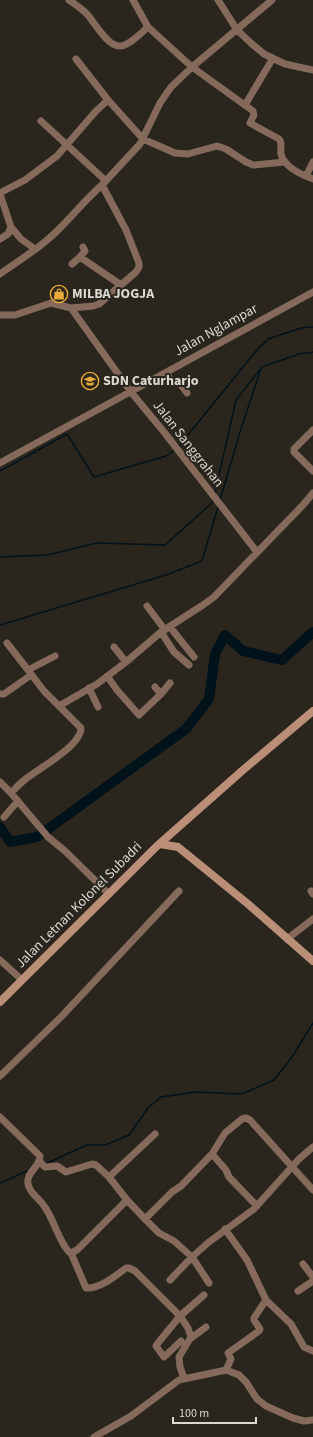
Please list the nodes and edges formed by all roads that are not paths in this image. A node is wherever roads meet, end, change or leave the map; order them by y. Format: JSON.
{"nodes":[{"id":1,"x":69,"y":0,"type":"edge"},
{"id":2,"x":133,"y":0,"type":"edge"},
{"id":3,"x":272,"y":0,"type":"edge"},
{"id":4,"x":220,"y":1,"type":"edge"},
{"id":5,"x":148,"y":27,"type":"junction"},
{"id":6,"x":238,"y":30,"type":"junction"},
{"id":7,"x":273,"y":58,"type":"junction"},
{"id":8,"x":76,"y":59,"type":"dead end"},
{"id":9,"x":192,"y":67,"type":"junction"},
{"id":10,"x":313,"y":70,"type":"edge"},
{"id":11,"x":108,"y":100,"type":"junction"},
{"id":12,"x":245,"y":105,"type":"junction"},
{"id":13,"x":42,"y":121,"type":"dead end"},
{"id":14,"x":143,"y":139,"type":"junction"},
{"id":15,"x":67,"y":144,"type":"junction"},
{"id":16,"x":285,"y":162,"type":"junction"},
{"id":17,"x":313,"y":162,"type":"edge"},
{"id":18,"x":309,"y":177,"type":"edge"},
{"id":19,"x":104,"y":183,"type":"junction"},
{"id":20,"x":0,"y":194,"type":"edge"},
{"id":21,"x":11,"y":227,"type":"junction"},
{"id":22,"x":0,"y":239,"type":"edge"},
{"id":23,"x":83,"y":247,"type":"dead end"},
{"id":24,"x":35,"y":249,"type":"junction"},
{"id":25,"x":80,"y":257,"type":"junction"},
{"id":26,"x":72,"y":264,"type":"dead end"},
{"id":27,"x":0,"y":274,"type":"edge"},
{"id":28,"x":121,"y":285,"type":"junction"},
{"id":29,"x":313,"y":292,"type":"edge"},
{"id":30,"x":71,"y":308,"type":"junction"},
{"id":31,"x":0,"y":315,"type":"edge"},
{"id":32,"x":166,"y":373,"type":"junction"},
{"id":33,"x":130,"y":392,"type":"junction"},
{"id":34,"x":187,"y":393,"type":"dead end"},
{"id":35,"x":313,"y":430,"type":"edge"},
{"id":36,"x":0,"y":463,"type":"edge"},
{"id":37,"x":313,"y":471,"type":"edge"},
{"id":38,"x":313,"y":493,"type":"edge"},
{"id":39,"x":257,"y":552,"type":"junction"},
{"id":40,"x":147,"y":606,"type":"dead end"},
{"id":41,"x":165,"y":630,"type":"junction"},
{"id":42,"x":7,"y":643,"type":"dead end"},
{"id":43,"x":114,"y":647,"type":"dead end"},
{"id":44,"x":54,"y":656,"type":"dead end"},
{"id":45,"x":194,"y":657,"type":"dead end"},
{"id":46,"x":126,"y":662,"type":"junction"},
{"id":47,"x":189,"y":665,"type":"dead end"},
{"id":48,"x":29,"y":673,"type":"junction"},
{"id":49,"x":107,"y":676,"type":"junction"},
{"id":50,"x":170,"y":683,"type":"dead end"},
{"id":51,"x":155,"y":687,"type":"dead end"},
{"id":52,"x":89,"y":688,"type":"junction"},
{"id":53,"x":0,"y":694,"type":"edge"},
{"id":54,"x":161,"y":694,"type":"junction"},
{"id":55,"x":59,"y":706,"type":"junction"},
{"id":56,"x":98,"y":707,"type":"dead end"},
{"id":57,"x":313,"y":711,"type":"edge"},
{"id":58,"x":0,"y":782,"type":"edge"},
{"id":59,"x":11,"y":793,"type":"junction"},
{"id":60,"x":18,"y":801,"type":"junction"},
{"id":61,"x":4,"y":817,"type":"dead end"},
{"id":62,"x":170,"y":835,"type":"junction"},
{"id":63,"x":160,"y":844,"type":"junction"},
{"id":64,"x":178,"y":847,"type":"junction"},
{"id":65,"x":179,"y":891,"type":"dead end"},
{"id":66,"x":109,"y":894,"type":"junction"},
{"id":67,"x":313,"y":919,"type":"edge"},
{"id":68,"x":288,"y":939,"type":"junction"},
{"id":69,"x":0,"y":960,"type":"edge"},
{"id":70,"x":313,"y":961,"type":"edge"},
{"id":71,"x":22,"y":979,"type":"junction"},
{"id":72,"x":0,"y":1002,"type":"edge"},
{"id":73,"x":0,"y":1076,"type":"edge"},
{"id":74,"x":0,"y":1117,"type":"edge"},
{"id":75,"x":155,"y":1134,"type":"dead end"},
{"id":76,"x":313,"y":1147,"type":"edge"},
{"id":77,"x":212,"y":1154,"type":"junction"},
{"id":78,"x":40,"y":1162,"type":"junction"},
{"id":79,"x":293,"y":1166,"type":"junction"},
{"id":80,"x":109,"y":1177,"type":"junction"},
{"id":81,"x":313,"y":1190,"type":"edge"},
{"id":82,"x":127,"y":1200,"type":"junction"},
{"id":83,"x":257,"y":1206,"type":"junction"},
{"id":84,"x":145,"y":1219,"type":"junction"},
{"id":85,"x":225,"y":1229,"type":"junction"},
{"id":86,"x":71,"y":1253,"type":"junction"},
{"id":87,"x":192,"y":1257,"type":"junction"},
{"id":88,"x":303,"y":1264,"type":"dead end"},
{"id":89,"x":313,"y":1277,"type":"edge"},
{"id":90,"x":170,"y":1280,"type":"dead end"},
{"id":91,"x":313,"y":1281,"type":"edge"},
{"id":92,"x":209,"y":1283,"type":"dead end"},
{"id":93,"x":298,"y":1291,"type":"dead end"},
{"id":94,"x":204,"y":1295,"type":"dead end"},
{"id":95,"x":266,"y":1300,"type":"junction"},
{"id":96,"x":180,"y":1316,"type":"junction"},
{"id":97,"x":206,"y":1327,"type":"dead end"},
{"id":98,"x":190,"y":1339,"type":"junction"},
{"id":99,"x":181,"y":1341,"type":"dead end"},
{"id":100,"x":313,"y":1351,"type":"edge"},
{"id":101,"x":226,"y":1370,"type":"junction"},
{"id":102,"x":184,"y":1378,"type":"junction"},
{"id":103,"x":313,"y":1420,"type":"edge"},
{"id":104,"x":94,"y":1437,"type":"edge"}],
"edges":[{"from":1,"to":5,"type":"street"},
{"from":2,"to":5,"type":"street"},
{"from":3,"to":6,"type":"street"},
{"from":4,"to":6,"type":"street"},
{"from":5,"to":9,"type":"street"},
{"from":6,"to":7,"type":"street"},
{"from":6,"to":9,"type":"street"},
{"from":7,"to":10,"type":"street"},
{"from":7,"to":12,"type":"street"},
{"from":8,"to":11,"type":"street"},
{"from":9,"to":12,"type":"street"},
{"from":9,"to":14,"type":"street"},
{"from":11,"to":14,"type":"street"},
{"from":11,"to":15,"type":"street"},
{"from":12,"to":16,"type":"street"},
{"from":13,"to":15,"type":"street"},
{"from":14,"to":16,"type":"street"},
{"from":14,"to":19,"type":"street"},
{"from":15,"to":19,"type":"street"},
{"from":15,"to":20,"type":"street"},
{"from":16,"to":18,"type":"street"},
{"from":17,"to":18,"type":"street"},
{"from":19,"to":24,"type":"street"},
{"from":19,"to":28,"type":"street"},
{"from":20,"to":21,"type":"street"},
{"from":21,"to":22,"type":"street"},
{"from":21,"to":24,"type":"street"},
{"from":23,"to":25,"type":"street"},
{"from":24,"to":27,"type":"street"},
{"from":25,"to":26,"type":"street"},
{"from":25,"to":28,"type":"street"},
{"from":28,"to":30,"type":"street"},
{"from":29,"to":32,"type":"street","name":"Jalan Nglampar"},
{"from":30,"to":31,"type":"street"},
{"from":30,"to":33,"type":"street","name":"Jalan Sanggrahan"},
{"from":32,"to":33,"type":"street","name":"Jalan Nglampar"},
{"from":32,"to":34,"type":"street"},
{"from":33,"to":36,"type":"street","name":"Jalan Nglampar"},
{"from":33,"to":39,"type":"street","name":"Jalan Sanggrahan"},
{"from":35,"to":37,"type":"street"},
{"from":38,"to":39,"type":"street"},
{"from":39,"to":41,"type":"street"},
{"from":40,"to":41,"type":"street"},
{"from":41,"to":45,"type":"street"},
{"from":41,"to":46,"type":"street"},
{"from":41,"to":47,"type":"street"},
{"from":42,"to":48,"type":"street"},
{"from":43,"to":46,"type":"street"},
{"from":44,"to":48,"type":"street"},
{"from":46,"to":49,"type":"street"},
{"from":48,"to":53,"type":"street"},
{"from":48,"to":55,"type":"street"},
{"from":49,"to":52,"type":"street"},
{"from":49,"to":54,"type":"street"},
{"from":50,"to":54,"type":"street"},
{"from":51,"to":54,"type":"street"},
{"from":52,"to":55,"type":"street"},
{"from":52,"to":56,"type":"street"},
{"from":55,"to":59,"type":"street"},
{"from":57,"to":62,"type":"main road","name":"Jalan Letnan Kolonel Subadri"},
{"from":58,"to":59,"type":"street"},
{"from":59,"to":60,"type":"street"},
{"from":60,"to":61,"type":"street"},
{"from":60,"to":66,"type":"street"},
{"from":62,"to":63,"type":"main road","name":"Jalan Letnan Kolonel Subadri"},
{"from":62,"to":64,"type":"main road"},
{"from":63,"to":64,"type":"main road","name":"Jalan Letnan Kolonel Subadri"},
{"from":63,"to":66,"type":"main road","name":"Jalan Letnan Kolonel Subadri"},
{"from":64,"to":68,"type":"main road"},
{"from":65,"to":73,"type":"street"},
{"from":66,"to":71,"type":"main road","name":"Jalan Letnan Kolonel Subadri"},
{"from":67,"to":68,"type":"street"},
{"from":68,"to":70,"type":"main road"},
{"from":69,"to":71,"type":"street"},
{"from":71,"to":72,"type":"main road","name":"Jalan Letnan Kolonel Subadri"},
{"from":74,"to":78,"type":"street"},
{"from":75,"to":80,"type":"street"},
{"from":76,"to":79,"type":"street"},
{"from":77,"to":79,"type":"street"},
{"from":77,"to":83,"type":"street"},
{"from":77,"to":84,"type":"street"},
{"from":78,"to":80,"type":"street"},
{"from":78,"to":86,"type":"street"},
{"from":79,"to":81,"type":"street"},
{"from":79,"to":83,"type":"street"},
{"from":80,"to":82,"type":"street"},
{"from":82,"to":84,"type":"street"},
{"from":82,"to":86,"type":"street"},
{"from":83,"to":85,"type":"street"},
{"from":84,"to":87,"type":"street"},
{"from":85,"to":87,"type":"street"},
{"from":85,"to":95,"type":"street"},
{"from":86,"to":96,"type":"street"},
{"from":87,"to":90,"type":"street"},
{"from":87,"to":92,"type":"street"},
{"from":88,"to":89,"type":"street"},
{"from":91,"to":93,"type":"street"},
{"from":94,"to":96,"type":"street"},
{"from":95,"to":100,"type":"street"},
{"from":95,"to":101,"type":"street"},
{"from":96,"to":98,"type":"street"},
{"from":96,"to":99,"type":"street"},
{"from":97,"to":98,"type":"street"},
{"from":98,"to":102,"type":"street"},
{"from":101,"to":102,"type":"street"},
{"from":101,"to":103,"type":"street"},
{"from":102,"to":104,"type":"street"}]}
